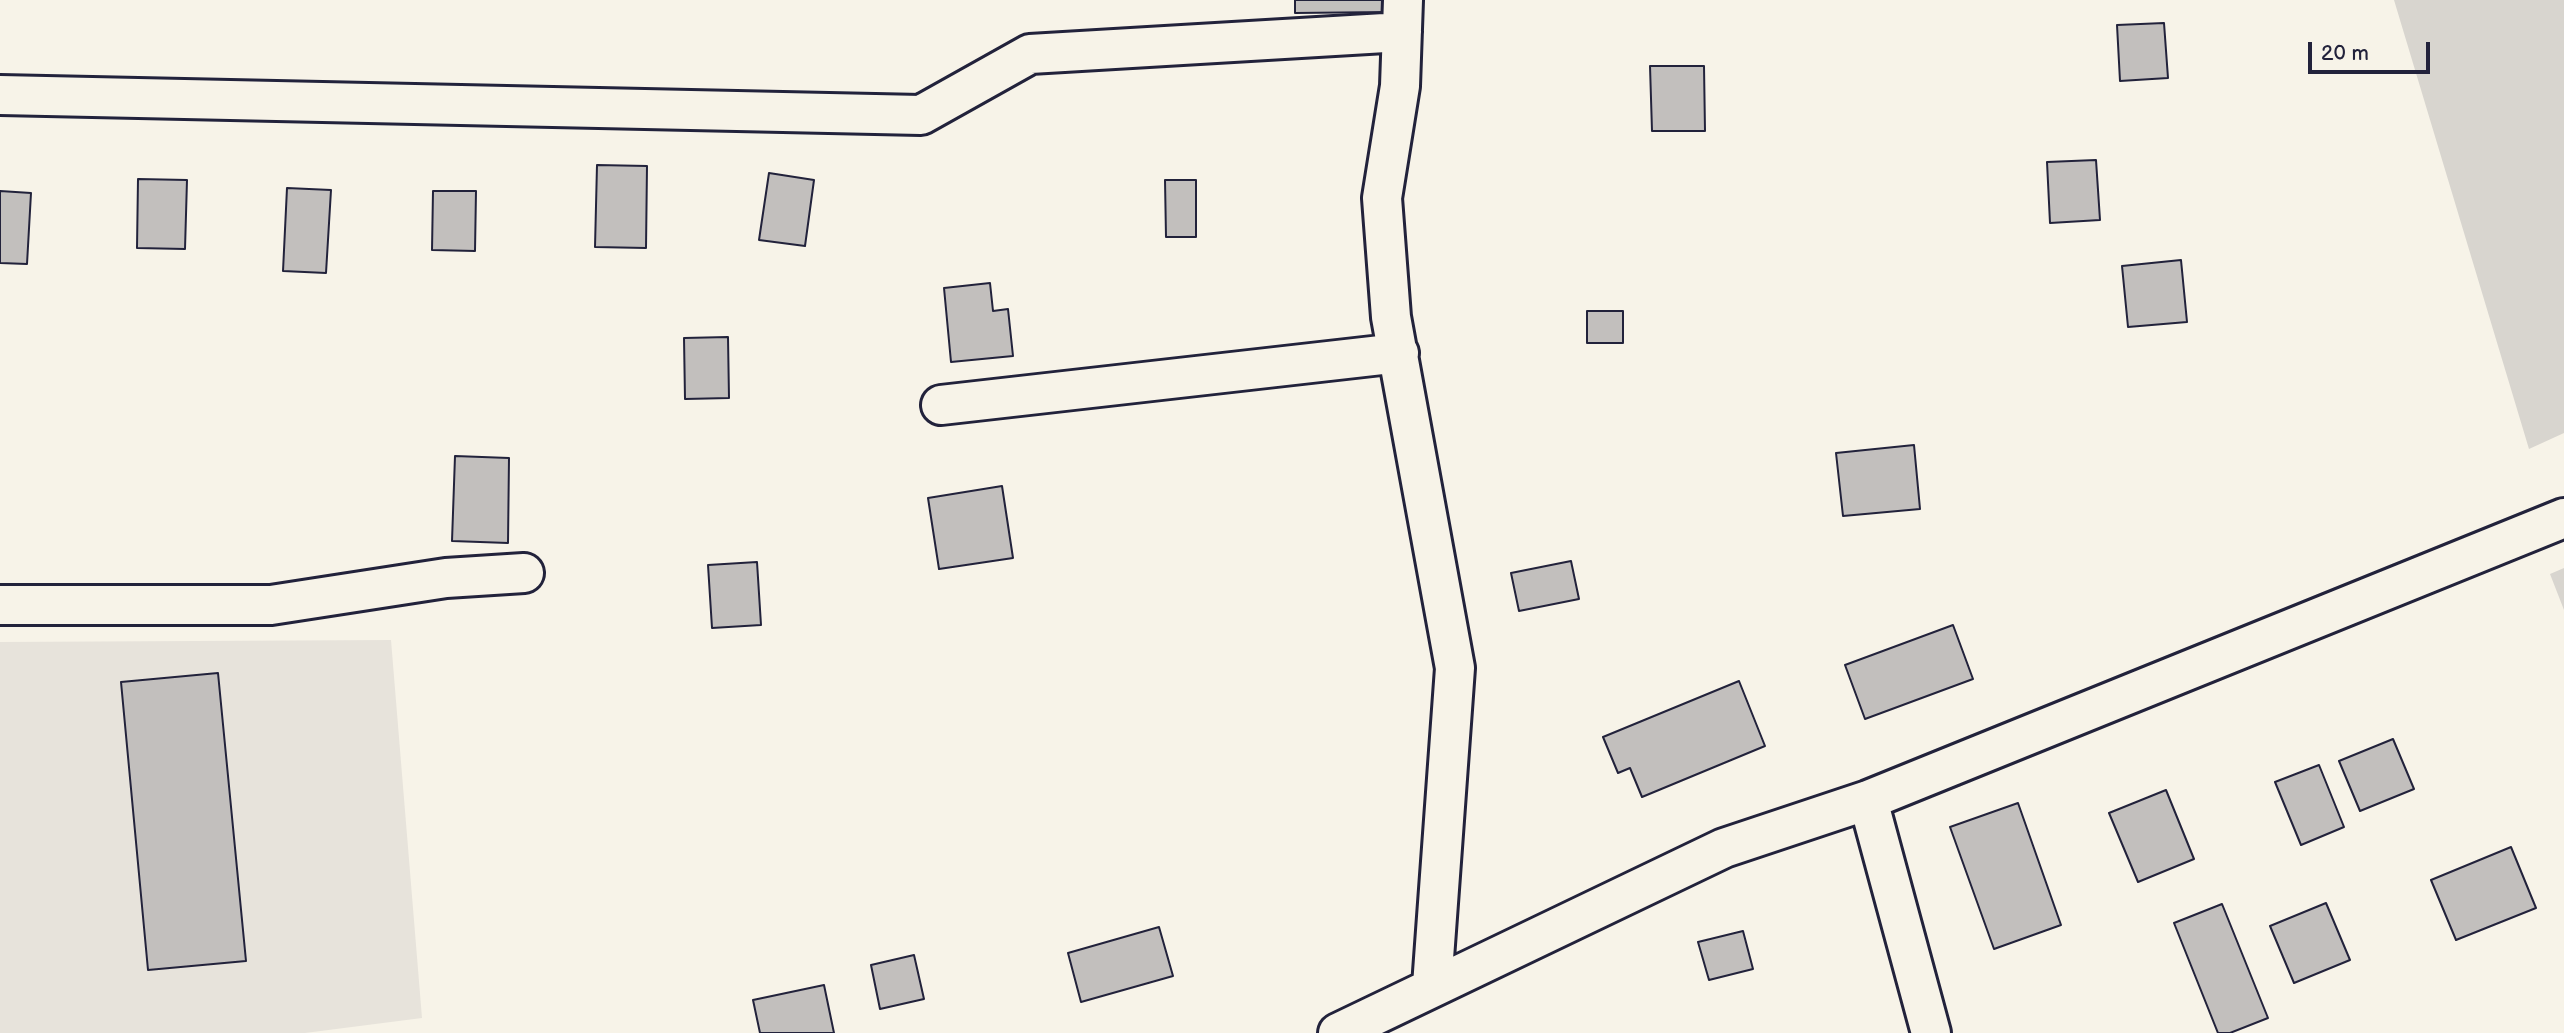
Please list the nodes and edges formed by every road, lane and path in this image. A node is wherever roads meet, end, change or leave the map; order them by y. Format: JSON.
{"nodes":[{"id":1,"x":1402,"y":16,"type":"edge"},
{"id":2,"x":0,"y":95,"type":"edge"},
{"id":3,"x":1399,"y":354,"type":"junction"},
{"id":4,"x":941,"y":405,"type":"dead end"},
{"id":5,"x":2564,"y":518,"type":"edge"},
{"id":6,"x":524,"y":573,"type":"dead end"},
{"id":7,"x":0,"y":605,"type":"edge"},
{"id":8,"x":1868,"y":800,"type":"junction"},
{"id":9,"x":1432,"y":986,"type":"junction"},
{"id":10,"x":1338,"y":1033,"type":"edge"},
{"id":11,"x":1931,"y":1033,"type":"edge"}],
"edges":[{"from":1,"to":2,"type":"street"},
{"from":1,"to":3,"type":"street"},
{"from":3,"to":4,"type":"street"},
{"from":3,"to":9,"type":"street"},
{"from":5,"to":8,"type":"street"},
{"from":6,"to":7,"type":"street"},
{"from":8,"to":9,"type":"street"},
{"from":8,"to":11,"type":"street"},
{"from":9,"to":10,"type":"street"}]}
